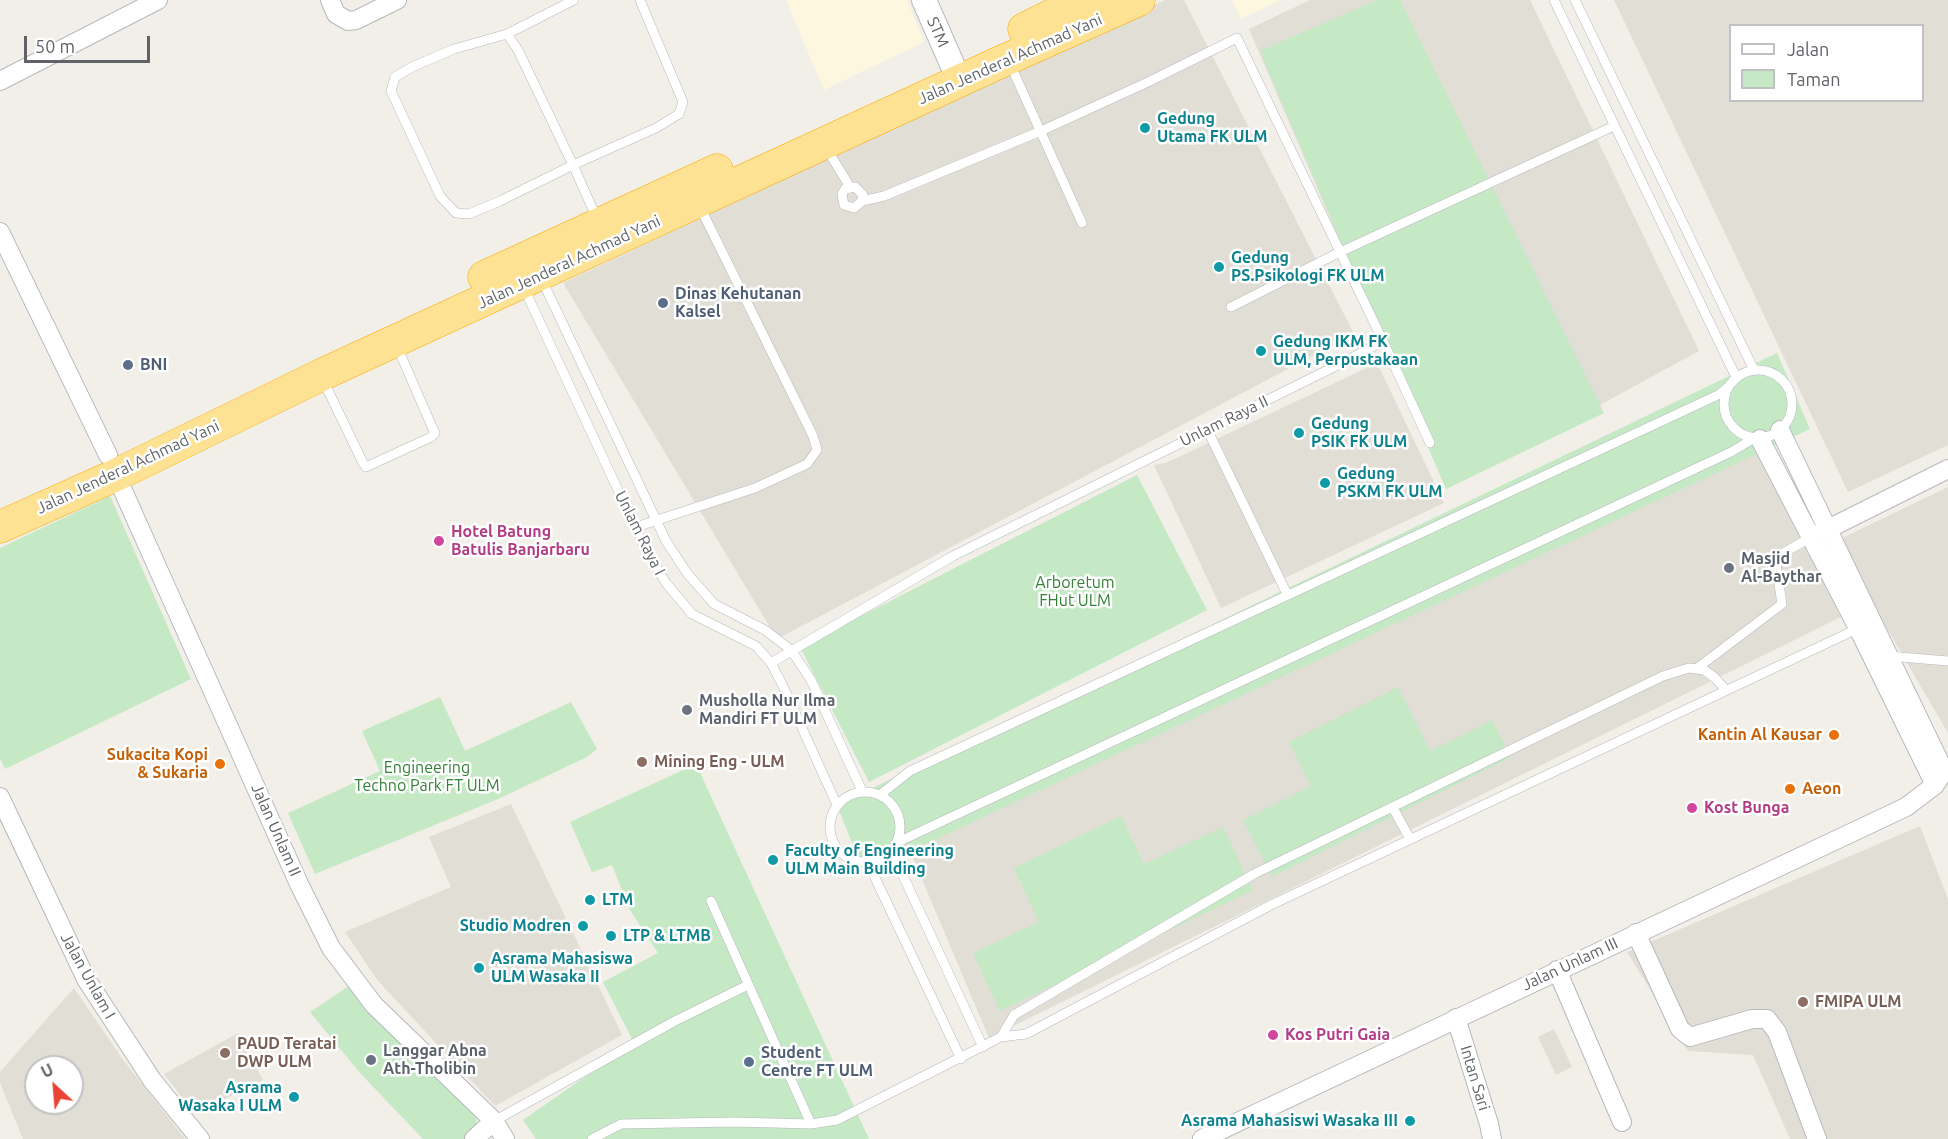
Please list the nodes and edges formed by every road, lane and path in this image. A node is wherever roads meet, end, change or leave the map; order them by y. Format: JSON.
{"nodes":[{"id":1,"x":158,"y":0,"type":"edge"},
{"id":2,"x":330,"y":0,"type":"edge"},
{"id":3,"x":396,"y":0,"type":"edge"},
{"id":4,"x":574,"y":0,"type":"edge"},
{"id":5,"x":640,"y":0,"type":"edge"},
{"id":6,"x":924,"y":0,"type":"edge"},
{"id":7,"x":1083,"y":0,"type":"edge"},
{"id":8,"x":1554,"y":0,"type":"edge"},
{"id":9,"x":1575,"y":0,"type":"edge"},
{"id":10,"x":1126,"y":3,"type":"edge"},
{"id":11,"x":132,"y":6,"type":"edge"},
{"id":12,"x":507,"y":34,"type":"junction"},
{"id":13,"x":1007,"y":59,"type":"junction"},
{"id":14,"x":952,"y":64,"type":"junction"},
{"id":15,"x":0,"y":81,"type":"edge"},
{"id":16,"x":1614,"y":126,"type":"junction"},
{"id":17,"x":1041,"y":131,"type":"junction"},
{"id":18,"x":824,"y":144,"type":"junction"},
{"id":19,"x":573,"y":165,"type":"junction"},
{"id":20,"x":850,"y":187,"type":"junction"},
{"id":21,"x":862,"y":201,"type":"junction"},
{"id":22,"x":698,"y":203,"type":"junction"},
{"id":23,"x":599,"y":223,"type":"junction"},
{"id":24,"x":1082,"y":223,"type":"dead end"},
{"id":25,"x":0,"y":232,"type":"edge"},
{"id":26,"x":1340,"y":252,"type":"junction"},
{"id":27,"x":531,"y":280,"type":"junction"},
{"id":28,"x":1231,"y":307,"type":"dead end"},
{"id":29,"x":1383,"y":341,"type":"junction"},
{"id":30,"x":395,"y":342,"type":"junction"},
{"id":31,"x":1754,"y":370,"type":"junction"},
{"id":32,"x":321,"y":375,"type":"junction"},
{"id":33,"x":1736,"y":377,"type":"junction"},
{"id":34,"x":1728,"y":387,"type":"junction"},
{"id":35,"x":603,"y":407,"type":"junction"},
{"id":36,"x":584,"y":415,"type":"junction"},
{"id":37,"x":1207,"y":429,"type":"junction"},
{"id":38,"x":1780,"y":430,"type":"junction"},
{"id":39,"x":1756,"y":439,"type":"junction"},
{"id":40,"x":1430,"y":443,"type":"dead end"},
{"id":41,"x":112,"y":465,"type":"junction"},
{"id":42,"x":1948,"y":469,"type":"edge"},
{"id":43,"x":0,"y":504,"type":"edge"},
{"id":44,"x":656,"y":521,"type":"junction"},
{"id":45,"x":0,"y":527,"type":"edge"},
{"id":46,"x":636,"y":527,"type":"junction"},
{"id":47,"x":1828,"y":529,"type":"junction"},
{"id":48,"x":1811,"y":537,"type":"junction"},
{"id":49,"x":1287,"y":594,"type":"junction"},
{"id":50,"x":1865,"y":625,"type":"junction"},
{"id":51,"x":791,"y":650,"type":"junction"},
{"id":52,"x":1888,"y":656,"type":"junction"},
{"id":53,"x":1948,"y":661,"type":"edge"},
{"id":54,"x":771,"y":663,"type":"junction"},
{"id":55,"x":1696,"y":669,"type":"junction"},
{"id":56,"x":1726,"y":690,"type":"junction"},
{"id":57,"x":1935,"y":785,"type":"junction"},
{"id":58,"x":862,"y":790,"type":"junction"},
{"id":59,"x":880,"y":794,"type":"junction"},
{"id":60,"x":0,"y":798,"type":"edge"},
{"id":61,"x":837,"y":805,"type":"junction"},
{"id":62,"x":1393,"y":808,"type":"junction"},
{"id":63,"x":1410,"y":839,"type":"junction"},
{"id":64,"x":898,"y":842,"type":"junction"},
{"id":65,"x":891,"y":850,"type":"junction"},
{"id":66,"x":868,"y":863,"type":"junction"},
{"id":67,"x":711,"y":901,"type":"dead end"},
{"id":68,"x":1636,"y":933,"type":"junction"},
{"id":69,"x":1557,"y":970,"type":"junction"},
{"id":70,"x":748,"y":985,"type":"junction"},
{"id":71,"x":1456,"y":1018,"type":"junction"},
{"id":72,"x":1001,"y":1037,"type":"junction"},
{"id":73,"x":983,"y":1047,"type":"junction"},
{"id":74,"x":961,"y":1059,"type":"junction"},
{"id":75,"x":494,"y":1121,"type":"junction"},
{"id":76,"x":1622,"y":1122,"type":"dead end"},
{"id":77,"x":811,"y":1124,"type":"junction"},
{"id":78,"x":200,"y":1139,"type":"edge"},
{"id":79,"x":474,"y":1139,"type":"edge"},
{"id":80,"x":505,"y":1139,"type":"edge"},
{"id":81,"x":592,"y":1139,"type":"edge"},
{"id":82,"x":1202,"y":1139,"type":"edge"},
{"id":83,"x":1491,"y":1139,"type":"edge"},
{"id":84,"x":1817,"y":1139,"type":"edge"}],
"edges":[{"from":1,"to":11,"type":"street"},
{"from":2,"to":3,"type":"street"},
{"from":4,"to":12,"type":"lane"},
{"from":5,"to":19,"type":"lane"},
{"from":6,"to":14,"type":"street","name":"STM"},
{"from":7,"to":14,"type":"highway","name":"Jalan Jenderal Achmad Yani"},
{"from":8,"to":16,"type":"lane"},
{"from":9,"to":31,"type":"lane"},
{"from":10,"to":13,"type":"highway","name":"Jalan Jenderal Achmad Yani"},
{"from":11,"to":15,"type":"street"},
{"from":12,"to":19,"type":"lane"},
{"from":12,"to":19,"type":"lane"},
{"from":13,"to":17,"type":"lane"},
{"from":13,"to":18,"type":"highway","name":"Jalan Jenderal Achmad Yani"},
{"from":14,"to":23,"type":"highway","name":"Jalan Jenderal Achmad Yani"},
{"from":16,"to":26,"type":"lane"},
{"from":16,"to":33,"type":"lane"},
{"from":17,"to":21,"type":"lane"},
{"from":17,"to":24,"type":"lane"},
{"from":17,"to":26,"type":"lane"},
{"from":18,"to":20,"type":"lane"},
{"from":18,"to":22,"type":"highway","name":"Jalan Jenderal Achmad Yani"},
{"from":19,"to":23,"type":"lane"},
{"from":20,"to":21,"type":"lane"},
{"from":20,"to":21,"type":"lane"},
{"from":22,"to":27,"type":"highway","name":"Jalan Jenderal Achmad Yani"},
{"from":22,"to":44,"type":"lane"},
{"from":23,"to":41,"type":"highway","name":"Jalan Jenderal Achmad Yani"},
{"from":25,"to":41,"type":"street","name":"Jalan Unlam II"},
{"from":26,"to":28,"type":"lane"},
{"from":26,"to":29,"type":"lane"},
{"from":27,"to":30,"type":"highway","name":"Jalan Jenderal Achmad Yani"},
{"from":27,"to":35,"type":"lane","name":"Unlam Raya I"},
{"from":27,"to":36,"type":"lane","name":"Unlam Raya I"},
{"from":29,"to":37,"type":"lane","name":"Unlam Raya II"},
{"from":29,"to":40,"type":"lane"},
{"from":30,"to":32,"type":"highway","name":"Jalan Jenderal Achmad Yani"},
{"from":30,"to":32,"type":"lane"},
{"from":31,"to":33,"type":"lane"},
{"from":31,"to":38,"type":"lane"},
{"from":32,"to":41,"type":"highway","name":"Jalan Jenderal Achmad Yani"},
{"from":33,"to":34,"type":"lane"},
{"from":34,"to":39,"type":"lane"},
{"from":34,"to":49,"type":"lane"},
{"from":35,"to":36,"type":"lane"},
{"from":35,"to":44,"type":"lane","name":"Unlam Raya I"},
{"from":36,"to":46,"type":"lane","name":"Unlam Raya I"},
{"from":37,"to":49,"type":"lane"},
{"from":37,"to":51,"type":"lane","name":"Unlam Raya II"},
{"from":38,"to":39,"type":"lane"},
{"from":38,"to":47,"type":"street"},
{"from":39,"to":48,"type":"street"},
{"from":39,"to":64,"type":"lane"},
{"from":41,"to":43,"type":"highway","name":"Jalan Jenderal Achmad Yani"},
{"from":41,"to":45,"type":"highway","name":"Jalan Jenderal Achmad Yani"},
{"from":41,"to":75,"type":"street","name":"Jalan Unlam II"},
{"from":42,"to":47,"type":"street"},
{"from":44,"to":46,"type":"lane"},
{"from":44,"to":51,"type":"lane","name":"Unlam Raya I"},
{"from":46,"to":54,"type":"lane","name":"Unlam Raya I"},
{"from":47,"to":48,"type":"street"},
{"from":47,"to":50,"type":"street"},
{"from":48,"to":50,"type":"street"},
{"from":48,"to":55,"type":"lane"},
{"from":49,"to":59,"type":"lane"},
{"from":50,"to":52,"type":"street"},
{"from":50,"to":56,"type":"lane"},
{"from":50,"to":57,"type":"street"},
{"from":51,"to":54,"type":"lane","name":"Unlam Raya II"},
{"from":51,"to":58,"type":"lane","name":"Unlam Raya I"},
{"from":52,"to":53,"type":"lane"},
{"from":52,"to":57,"type":"street"},
{"from":54,"to":61,"type":"lane","name":"Unlam Raya I"},
{"from":55,"to":56,"type":"lane"},
{"from":55,"to":62,"type":"lane"},
{"from":56,"to":63,"type":"lane"},
{"from":57,"to":68,"type":"street","name":"Jalan Unlam III"},
{"from":58,"to":59,"type":"lane"},
{"from":58,"to":61,"type":"lane"},
{"from":59,"to":64,"type":"lane"},
{"from":60,"to":78,"type":"street","name":"Jalan Unlam I"},
{"from":61,"to":66,"type":"lane"},
{"from":62,"to":63,"type":"lane"},
{"from":62,"to":72,"type":"lane"},
{"from":63,"to":72,"type":"lane"},
{"from":64,"to":65,"type":"lane"},
{"from":65,"to":66,"type":"lane"},
{"from":65,"to":73,"type":"lane"},
{"from":66,"to":74,"type":"lane"},
{"from":67,"to":70,"type":"lane"},
{"from":68,"to":69,"type":"street","name":"Jalan Unlam III"},
{"from":68,"to":84,"type":"street"},
{"from":69,"to":71,"type":"street","name":"Jalan Unlam III"},
{"from":69,"to":76,"type":"street"},
{"from":70,"to":75,"type":"lane"},
{"from":70,"to":77,"type":"lane"},
{"from":71,"to":82,"type":"street","name":"Jalan Unlam III"},
{"from":71,"to":83,"type":"street","name":"Intan Sari"},
{"from":72,"to":73,"type":"lane"},
{"from":73,"to":74,"type":"lane"},
{"from":74,"to":77,"type":"lane"},
{"from":75,"to":79,"type":"street"},
{"from":75,"to":80,"type":"street","name":"Jalan Unlam II"},
{"from":77,"to":81,"type":"lane"}]}
